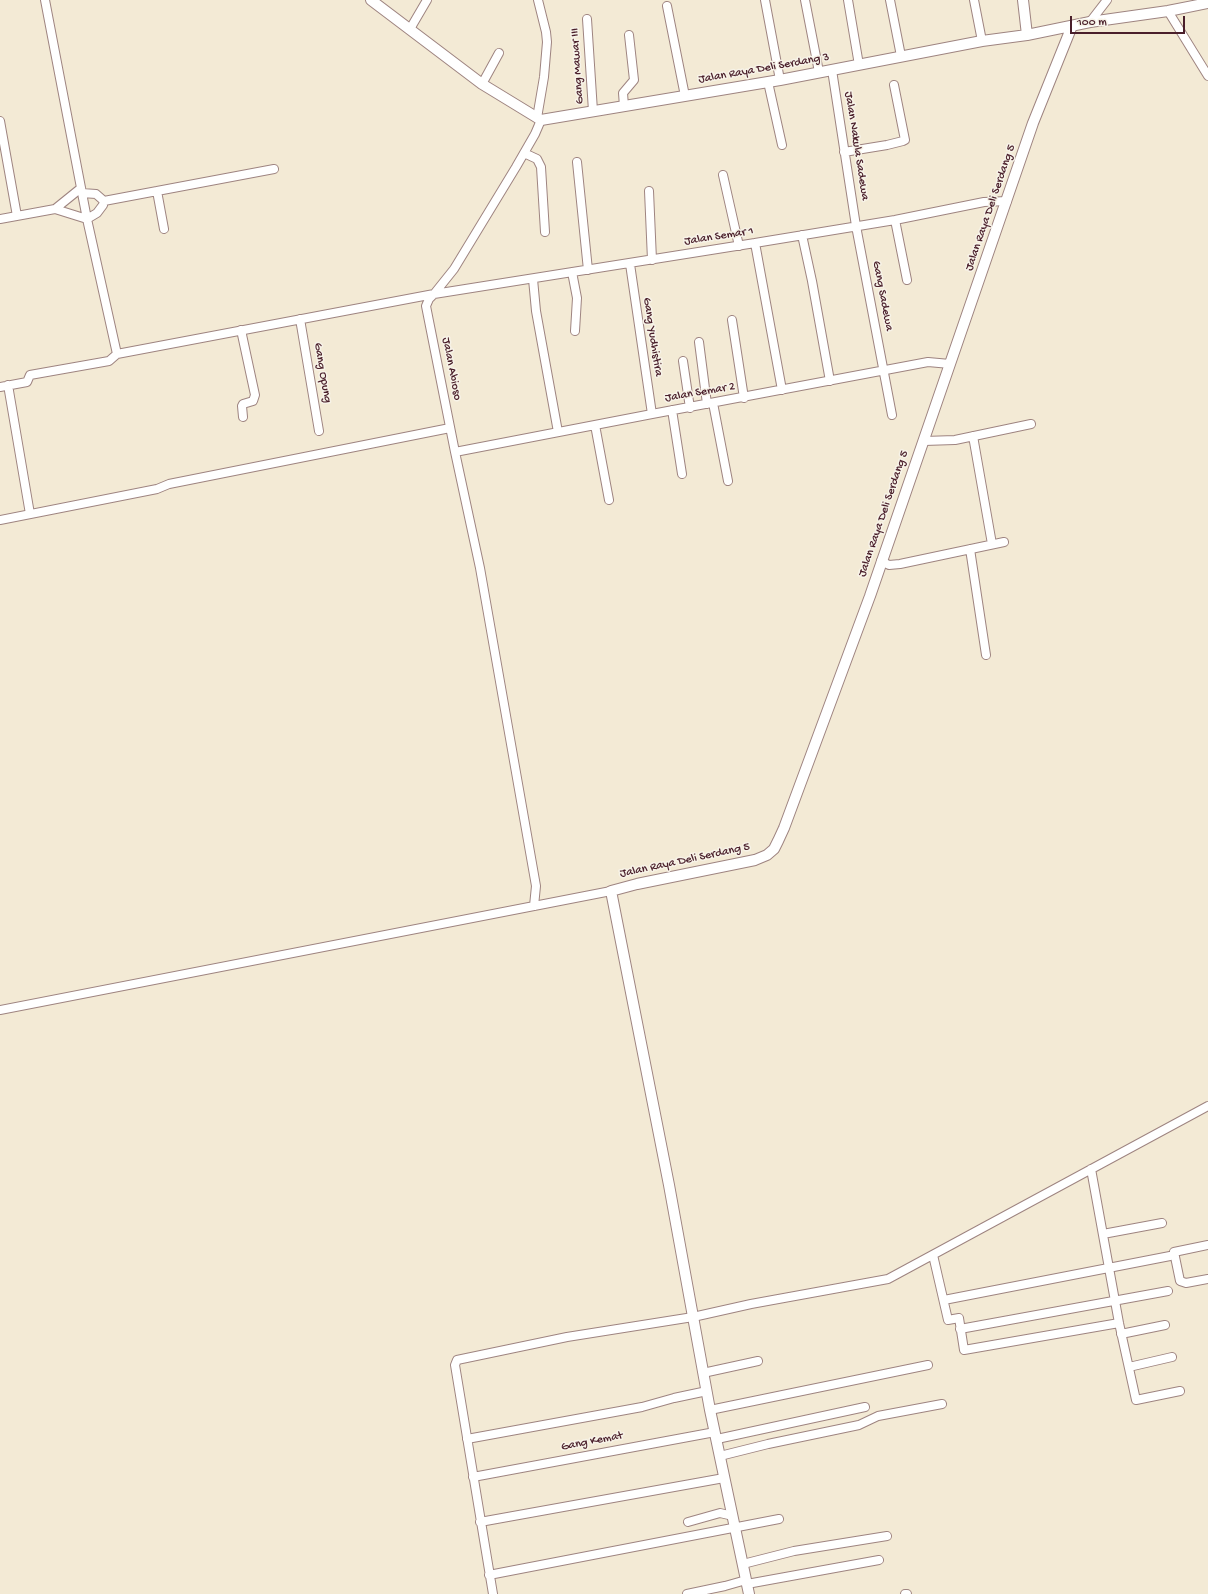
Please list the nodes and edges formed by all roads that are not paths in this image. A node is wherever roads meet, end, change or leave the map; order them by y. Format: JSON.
{"nodes":[{"id":1,"x":45,"y":0,"type":"edge"},
{"id":2,"x":371,"y":0,"type":"edge"},
{"id":3,"x":427,"y":0,"type":"edge"},
{"id":4,"x":538,"y":0,"type":"edge"},
{"id":5,"x":765,"y":0,"type":"edge"},
{"id":6,"x":806,"y":0,"type":"edge"},
{"id":7,"x":848,"y":0,"type":"edge"},
{"id":8,"x":890,"y":0,"type":"edge"},
{"id":9,"x":974,"y":0,"type":"edge"},
{"id":10,"x":1023,"y":0,"type":"edge"},
{"id":11,"x":1107,"y":0,"type":"edge"},
{"id":12,"x":1208,"y":4,"type":"edge"},
{"id":13,"x":667,"y":6,"type":"dead end"},
{"id":14,"x":1168,"y":11,"type":"junction"},
{"id":15,"x":587,"y":19,"type":"dead end"},
{"id":16,"x":1090,"y":22,"type":"junction"},
{"id":17,"x":1072,"y":26,"type":"junction"},
{"id":18,"x":410,"y":29,"type":"junction"},
{"id":19,"x":629,"y":35,"type":"dead end"},
{"id":20,"x":1027,"y":35,"type":"junction"},
{"id":21,"x":982,"y":41,"type":"junction"},
{"id":22,"x":499,"y":53,"type":"dead end"},
{"id":23,"x":901,"y":56,"type":"junction"},
{"id":24,"x":859,"y":64,"type":"junction"},
{"id":25,"x":832,"y":70,"type":"junction"},
{"id":26,"x":819,"y":72,"type":"junction"},
{"id":27,"x":1208,"y":76,"type":"edge"},
{"id":28,"x":780,"y":80,"type":"junction"},
{"id":29,"x":768,"y":82,"type":"junction"},
{"id":30,"x":482,"y":84,"type":"junction"},
{"id":31,"x":894,"y":85,"type":"dead end"},
{"id":32,"x":684,"y":96,"type":"junction"},
{"id":33,"x":624,"y":106,"type":"junction"},
{"id":34,"x":593,"y":112,"type":"junction"},
{"id":35,"x":539,"y":119,"type":"junction"},
{"id":36,"x":0,"y":121,"type":"edge"},
{"id":37,"x":782,"y":145,"type":"dead end"},
{"id":38,"x":844,"y":152,"type":"junction"},
{"id":39,"x":524,"y":153,"type":"junction"},
{"id":40,"x":577,"y":162,"type":"dead end"},
{"id":41,"x":274,"y":168,"type":"dead end"},
{"id":42,"x":723,"y":175,"type":"dead end"},
{"id":43,"x":82,"y":190,"type":"junction"},
{"id":44,"x":157,"y":191,"type":"junction"},
{"id":45,"x":650,"y":191,"type":"dead end"},
{"id":46,"x":104,"y":201,"type":"junction"},
{"id":47,"x":1004,"y":201,"type":"junction"},
{"id":48,"x":55,"y":209,"type":"junction"},
{"id":49,"x":17,"y":216,"type":"junction"},
{"id":50,"x":0,"y":219,"type":"edge"},
{"id":51,"x":87,"y":219,"type":"junction"},
{"id":52,"x":895,"y":220,"type":"junction"},
{"id":53,"x":856,"y":226,"type":"junction"},
{"id":54,"x":164,"y":228,"type":"dead end"},
{"id":55,"x":545,"y":232,"type":"dead end"},
{"id":56,"x":802,"y":235,"type":"junction"},
{"id":57,"x":755,"y":243,"type":"junction"},
{"id":58,"x":739,"y":246,"type":"junction"},
{"id":59,"x":652,"y":260,"type":"junction"},
{"id":60,"x":630,"y":264,"type":"junction"},
{"id":61,"x":588,"y":270,"type":"junction"},
{"id":62,"x":572,"y":272,"type":"junction"},
{"id":63,"x":533,"y":279,"type":"junction"},
{"id":64,"x":907,"y":280,"type":"dead end"},
{"id":65,"x":442,"y":293,"type":"junction"},
{"id":66,"x":300,"y":319,"type":"junction"},
{"id":67,"x":732,"y":320,"type":"dead end"},
{"id":68,"x":241,"y":330,"type":"junction"},
{"id":69,"x":575,"y":331,"type":"dead end"},
{"id":70,"x":699,"y":342,"type":"dead end"},
{"id":71,"x":117,"y":354,"type":"junction"},
{"id":72,"x":683,"y":361,"type":"dead end"},
{"id":73,"x":949,"y":364,"type":"junction"},
{"id":74,"x":884,"y":371,"type":"junction"},
{"id":75,"x":830,"y":381,"type":"junction"},
{"id":76,"x":4,"y":386,"type":"edge"},
{"id":77,"x":782,"y":390,"type":"junction"},
{"id":78,"x":744,"y":398,"type":"junction"},
{"id":79,"x":710,"y":404,"type":"junction"},
{"id":80,"x":690,"y":408,"type":"junction"},
{"id":81,"x":672,"y":410,"type":"junction"},
{"id":82,"x":652,"y":414,"type":"junction"},
{"id":83,"x":892,"y":415,"type":"dead end"},
{"id":84,"x":243,"y":417,"type":"dead end"},
{"id":85,"x":1031,"y":424,"type":"dead end"},
{"id":86,"x":595,"y":425,"type":"junction"},
{"id":87,"x":450,"y":428,"type":"junction"},
{"id":88,"x":319,"y":431,"type":"dead end"},
{"id":89,"x":558,"y":432,"type":"junction"},
{"id":90,"x":973,"y":436,"type":"junction"},
{"id":91,"x":924,"y":441,"type":"junction"},
{"id":92,"x":455,"y":452,"type":"junction"},
{"id":93,"x":682,"y":474,"type":"dead end"},
{"id":94,"x":728,"y":481,"type":"dead end"},
{"id":95,"x":610,"y":500,"type":"dead end"},
{"id":96,"x":30,"y":514,"type":"junction"},
{"id":97,"x":0,"y":520,"type":"edge"},
{"id":98,"x":1004,"y":542,"type":"dead end"},
{"id":99,"x":992,"y":544,"type":"junction"},
{"id":100,"x":970,"y":549,"type":"junction"},
{"id":101,"x":881,"y":561,"type":"junction"},
{"id":102,"x":986,"y":655,"type":"dead end"},
{"id":103,"x":610,"y":891,"type":"junction"},
{"id":104,"x":534,"y":906,"type":"junction"},
{"id":105,"x":0,"y":1010,"type":"edge"},
{"id":106,"x":1208,"y":1106,"type":"edge"},
{"id":107,"x":1091,"y":1169,"type":"junction"},
{"id":108,"x":1162,"y":1223,"type":"dead end"},
{"id":109,"x":1103,"y":1234,"type":"junction"},
{"id":110,"x":1208,"y":1245,"type":"edge"},
{"id":111,"x":933,"y":1255,"type":"junction"},
{"id":112,"x":1170,"y":1256,"type":"dead end"},
{"id":113,"x":1109,"y":1268,"type":"junction"},
{"id":114,"x":1208,"y":1279,"type":"edge"},
{"id":115,"x":1168,"y":1291,"type":"dead end"},
{"id":116,"x":944,"y":1300,"type":"junction"},
{"id":117,"x":1115,"y":1301,"type":"junction"},
{"id":118,"x":693,"y":1317,"type":"junction"},
{"id":119,"x":1119,"y":1324,"type":"junction"},
{"id":120,"x":1165,"y":1325,"type":"dead end"},
{"id":121,"x":960,"y":1329,"type":"junction"},
{"id":122,"x":1121,"y":1334,"type":"junction"},
{"id":123,"x":1172,"y":1357,"type":"dead end"},
{"id":124,"x":758,"y":1361,"type":"dead end"},
{"id":125,"x":928,"y":1365,"type":"dead end"},
{"id":126,"x":1129,"y":1367,"type":"junction"},
{"id":127,"x":703,"y":1374,"type":"junction"},
{"id":128,"x":1180,"y":1390,"type":"dead end"},
{"id":129,"x":707,"y":1391,"type":"junction"},
{"id":130,"x":942,"y":1404,"type":"dead end"},
{"id":131,"x":865,"y":1407,"type":"dead end"},
{"id":132,"x":710,"y":1410,"type":"junction"},
{"id":133,"x":716,"y":1435,"type":"junction"},
{"id":134,"x":467,"y":1439,"type":"junction"},
{"id":135,"x":720,"y":1456,"type":"junction"},
{"id":136,"x":473,"y":1477,"type":"junction"},
{"id":137,"x":724,"y":1478,"type":"junction"},
{"id":138,"x":732,"y":1516,"type":"junction"},
{"id":139,"x":779,"y":1519,"type":"dead end"},
{"id":140,"x":480,"y":1522,"type":"junction"},
{"id":141,"x":688,"y":1522,"type":"dead end"},
{"id":142,"x":735,"y":1527,"type":"junction"},
{"id":143,"x":887,"y":1536,"type":"dead end"},
{"id":144,"x":879,"y":1560,"type":"dead end"},
{"id":145,"x":743,"y":1564,"type":"junction"},
{"id":146,"x":489,"y":1575,"type":"junction"},
{"id":147,"x":747,"y":1586,"type":"edge"},
{"id":148,"x":493,"y":1594,"type":"edge"},
{"id":149,"x":687,"y":1594,"type":"edge"}],
"edges":[{"from":1,"to":43,"type":"street"},
{"from":2,"to":18,"type":"street"},
{"from":3,"to":18,"type":"street"},
{"from":4,"to":35,"type":"street","name":"Jalan Abioso"},
{"from":5,"to":28,"type":"street"},
{"from":6,"to":26,"type":"street"},
{"from":7,"to":24,"type":"street"},
{"from":8,"to":23,"type":"street"},
{"from":9,"to":21,"type":"street"},
{"from":10,"to":20,"type":"street"},
{"from":11,"to":16,"type":"street"},
{"from":12,"to":14,"type":"street","name":"Jalan Raya Deli Serdang 3"},
{"from":13,"to":32,"type":"street"},
{"from":14,"to":16,"type":"street","name":"Jalan Raya Deli Serdang 3"},
{"from":14,"to":27,"type":"street"},
{"from":15,"to":34,"type":"street","name":"Gang Mawar III"},
{"from":16,"to":17,"type":"street","name":"Jalan Raya Deli Serdang 3"},
{"from":17,"to":20,"type":"street","name":"Jalan Raya Deli Serdang 3"},
{"from":17,"to":47,"type":"street","name":"Jalan Raya Deli Serdang 5"},
{"from":18,"to":30,"type":"street"},
{"from":19,"to":33,"type":"street"},
{"from":20,"to":21,"type":"street","name":"Jalan Raya Deli Serdang 3"},
{"from":21,"to":23,"type":"street","name":"Jalan Raya Deli Serdang 3"},
{"from":22,"to":30,"type":"street"},
{"from":23,"to":24,"type":"street","name":"Jalan Raya Deli Serdang 3"},
{"from":24,"to":25,"type":"street","name":"Jalan Raya Deli Serdang 3"},
{"from":25,"to":26,"type":"street","name":"Jalan Raya Deli Serdang 3"},
{"from":25,"to":38,"type":"street","name":"Jalan Nakula Sadewa"},
{"from":26,"to":28,"type":"street","name":"Jalan Raya Deli Serdang 3"},
{"from":28,"to":29,"type":"street","name":"Jalan Raya Deli Serdang 3"},
{"from":29,"to":32,"type":"street","name":"Jalan Raya Deli Serdang 3"},
{"from":29,"to":37,"type":"street"},
{"from":30,"to":35,"type":"street"},
{"from":31,"to":38,"type":"street"},
{"from":32,"to":33,"type":"street","name":"Jalan Raya Deli Serdang 3"},
{"from":33,"to":34,"type":"street","name":"Jalan Raya Deli Serdang 3"},
{"from":34,"to":35,"type":"street","name":"Jalan Raya Deli Serdang 3"},
{"from":35,"to":39,"type":"street","name":"Jalan Abioso"},
{"from":36,"to":49,"type":"street"},
{"from":38,"to":53,"type":"street","name":"Jalan Nakula Sadewa"},
{"from":39,"to":55,"type":"street"},
{"from":39,"to":65,"type":"street","name":"Jalan Abioso"},
{"from":40,"to":61,"type":"street"},
{"from":41,"to":44,"type":"street"},
{"from":42,"to":58,"type":"street"},
{"from":43,"to":46,"type":"street"},
{"from":43,"to":48,"type":"street"},
{"from":43,"to":51,"type":"street"},
{"from":44,"to":46,"type":"street"},
{"from":44,"to":54,"type":"street"},
{"from":45,"to":59,"type":"street"},
{"from":46,"to":51,"type":"street"},
{"from":47,"to":52,"type":"street","name":"Jalan Semar 1"},
{"from":47,"to":73,"type":"street","name":"Jalan Raya Deli Serdang 5"},
{"from":48,"to":49,"type":"street"},
{"from":48,"to":51,"type":"street"},
{"from":49,"to":50,"type":"street"},
{"from":51,"to":71,"type":"street"},
{"from":52,"to":53,"type":"street","name":"Jalan Semar 1"},
{"from":52,"to":64,"type":"street"},
{"from":53,"to":56,"type":"street","name":"Jalan Semar 1"},
{"from":53,"to":74,"type":"street","name":"Gang Sadewa"},
{"from":56,"to":57,"type":"street","name":"Jalan Semar 1"},
{"from":56,"to":75,"type":"street"},
{"from":57,"to":58,"type":"street","name":"Jalan Semar 1"},
{"from":57,"to":77,"type":"street"},
{"from":58,"to":59,"type":"street","name":"Jalan Semar 1"},
{"from":59,"to":60,"type":"street","name":"Jalan Semar 1"},
{"from":60,"to":61,"type":"street","name":"Jalan Semar 1"},
{"from":60,"to":82,"type":"street","name":"Gang Yudhistira"},
{"from":61,"to":62,"type":"street","name":"Jalan Semar 1"},
{"from":62,"to":63,"type":"street","name":"Jalan Semar 1"},
{"from":62,"to":69,"type":"street"},
{"from":63,"to":65,"type":"street","name":"Jalan Semar 1"},
{"from":63,"to":89,"type":"street"},
{"from":65,"to":66,"type":"street","name":"Jalan Semar 1"},
{"from":65,"to":87,"type":"street","name":"Jalan Abioso"},
{"from":66,"to":68,"type":"street","name":"Jalan Semar 1"},
{"from":66,"to":88,"type":"street","name":"Gang Opung"},
{"from":67,"to":78,"type":"street"},
{"from":68,"to":71,"type":"street","name":"Jalan Semar 1"},
{"from":68,"to":84,"type":"street"},
{"from":70,"to":79,"type":"street"},
{"from":71,"to":76,"type":"street","name":"Jalan Semar 1"},
{"from":72,"to":80,"type":"street"},
{"from":73,"to":74,"type":"street","name":"Jalan Semar 2"},
{"from":73,"to":91,"type":"street","name":"Jalan Raya Deli Serdang 5"},
{"from":74,"to":75,"type":"street","name":"Jalan Semar 2"},
{"from":74,"to":83,"type":"street","name":"Gang Sadewa"},
{"from":75,"to":77,"type":"street","name":"Jalan Semar 2"},
{"from":76,"to":96,"type":"street"},
{"from":77,"to":78,"type":"street","name":"Jalan Semar 2"},
{"from":78,"to":79,"type":"street","name":"Jalan Semar 2"},
{"from":79,"to":80,"type":"street","name":"Jalan Semar 2"},
{"from":79,"to":94,"type":"street"},
{"from":80,"to":81,"type":"street","name":"Jalan Semar 2"},
{"from":81,"to":82,"type":"street","name":"Jalan Semar 2"},
{"from":81,"to":93,"type":"street"},
{"from":82,"to":86,"type":"street","name":"Jalan Semar 2"},
{"from":85,"to":90,"type":"street"},
{"from":86,"to":89,"type":"street","name":"Jalan Semar 2"},
{"from":86,"to":95,"type":"street"},
{"from":87,"to":92,"type":"street","name":"Jalan Abioso"},
{"from":87,"to":96,"type":"street"},
{"from":89,"to":92,"type":"street","name":"Jalan Semar 2"},
{"from":90,"to":91,"type":"street"},
{"from":90,"to":99,"type":"street"},
{"from":91,"to":101,"type":"street","name":"Jalan Raya Deli Serdang 5"},
{"from":92,"to":104,"type":"street","name":"Jalan Abioso"},
{"from":96,"to":97,"type":"street"},
{"from":98,"to":99,"type":"street"},
{"from":99,"to":100,"type":"street"},
{"from":100,"to":101,"type":"street"},
{"from":100,"to":102,"type":"street"},
{"from":101,"to":103,"type":"street","name":"Jalan Raya Deli Serdang 5"},
{"from":103,"to":104,"type":"street"},
{"from":103,"to":118,"type":"street"},
{"from":104,"to":105,"type":"street"},
{"from":106,"to":107,"type":"street"},
{"from":107,"to":109,"type":"street"},
{"from":107,"to":111,"type":"street"},
{"from":108,"to":109,"type":"street"},
{"from":109,"to":113,"type":"street"},
{"from":110,"to":114,"type":"street"},
{"from":111,"to":116,"type":"street"},
{"from":111,"to":118,"type":"street"},
{"from":112,"to":113,"type":"street"},
{"from":113,"to":116,"type":"street"},
{"from":113,"to":117,"type":"street"},
{"from":115,"to":117,"type":"street"},
{"from":116,"to":121,"type":"street"},
{"from":117,"to":119,"type":"street"},
{"from":117,"to":121,"type":"street"},
{"from":118,"to":127,"type":"street"},
{"from":118,"to":134,"type":"street"},
{"from":119,"to":121,"type":"street"},
{"from":119,"to":122,"type":"street"},
{"from":120,"to":122,"type":"street"},
{"from":122,"to":126,"type":"street"},
{"from":123,"to":126,"type":"street"},
{"from":124,"to":127,"type":"street"},
{"from":125,"to":132,"type":"street"},
{"from":126,"to":128,"type":"street"},
{"from":127,"to":129,"type":"street"},
{"from":129,"to":132,"type":"street"},
{"from":129,"to":134,"type":"street"},
{"from":130,"to":135,"type":"street"},
{"from":131,"to":133,"type":"street","name":"Gang Kemat"},
{"from":132,"to":133,"type":"street"},
{"from":133,"to":135,"type":"street"},
{"from":133,"to":136,"type":"street","name":"Gang Kemat"},
{"from":134,"to":136,"type":"street"},
{"from":135,"to":137,"type":"street"},
{"from":136,"to":140,"type":"street"},
{"from":137,"to":138,"type":"street"},
{"from":137,"to":140,"type":"street"},
{"from":138,"to":141,"type":"street"},
{"from":138,"to":142,"type":"street"},
{"from":139,"to":142,"type":"street"},
{"from":140,"to":146,"type":"street"},
{"from":142,"to":145,"type":"street"},
{"from":142,"to":146,"type":"street"},
{"from":143,"to":145,"type":"street"},
{"from":144,"to":147,"type":"street"},
{"from":145,"to":147,"type":"street"},
{"from":146,"to":148,"type":"street"},
{"from":147,"to":149,"type":"street"}]}
